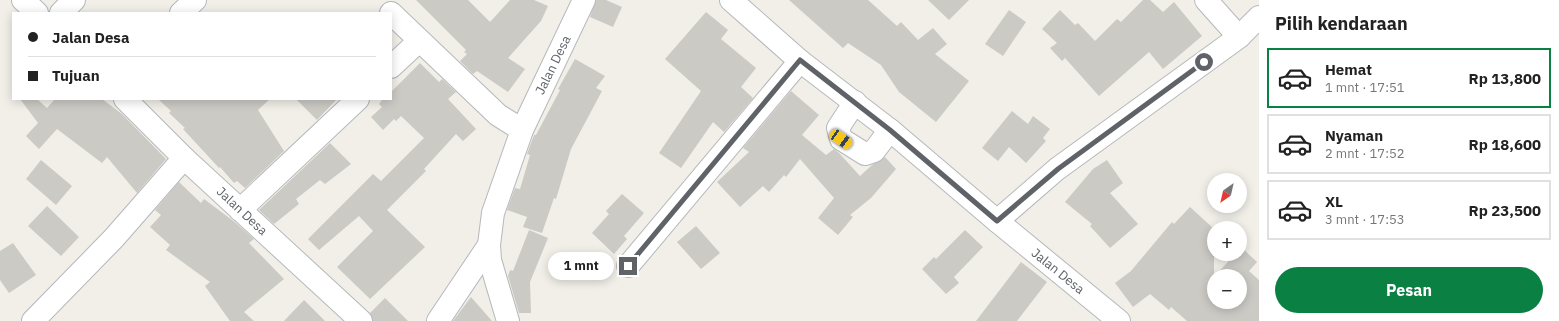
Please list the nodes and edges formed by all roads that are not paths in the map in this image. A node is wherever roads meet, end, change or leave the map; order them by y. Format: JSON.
{"nodes":[{"id":1,"x":23,"y":0,"type":"edge"},
{"id":2,"x":74,"y":0,"type":"edge"},
{"id":3,"x":195,"y":0,"type":"edge"},
{"id":4,"x":379,"y":0,"type":"edge"},
{"id":5,"x":584,"y":0,"type":"edge"},
{"id":6,"x":731,"y":0,"type":"edge"},
{"id":7,"x":1206,"y":0,"type":"edge"},
{"id":8,"x":35,"y":12,"type":"edge"},
{"id":9,"x":62,"y":12,"type":"edge"},
{"id":10,"x":182,"y":12,"type":"edge"},
{"id":11,"x":390,"y":12,"type":"edge"},
{"id":12,"x":392,"y":14,"type":"edge"},
{"id":13,"x":1259,"y":17,"type":"edge"},
{"id":14,"x":1239,"y":37,"type":"junction"},
{"id":15,"x":419,"y":41,"type":"junction"},
{"id":16,"x":800,"y":60,"type":"junction"},
{"id":17,"x":392,"y":66,"type":"edge"},
{"id":18,"x":126,"y":100,"type":"edge"},
{"id":19,"x":357,"y":100,"type":"edge"},
{"id":20,"x":855,"y":102,"type":"junction"},
{"id":21,"x":522,"y":130,"type":"junction"},
{"id":22,"x":890,"y":130,"type":"junction"},
{"id":23,"x":184,"y":158,"type":"junction"},
{"id":24,"x":240,"y":210,"type":"junction"},
{"id":25,"x":997,"y":221,"type":"junction"},
{"id":26,"x":489,"y":245,"type":"junction"},
{"id":27,"x":628,"y":266,"type":"dead end"},
{"id":28,"x":33,"y":321,"type":"edge"},
{"id":29,"x":361,"y":321,"type":"edge"},
{"id":30,"x":438,"y":321,"type":"edge"},
{"id":31,"x":508,"y":321,"type":"edge"},
{"id":32,"x":1119,"y":321,"type":"edge"}],
"edges":[{"from":1,"to":8,"type":"street"},
{"from":2,"to":9,"type":"street"},
{"from":3,"to":10,"type":"street"},
{"from":4,"to":11,"type":"street"},
{"from":5,"to":21,"type":"street","name":"Jalan Desa"},
{"from":6,"to":16,"type":"street","name":"Jalan Desa"},
{"from":7,"to":14,"type":"street"},
{"from":12,"to":15,"type":"street"},
{"from":13,"to":14,"type":"street"},
{"from":14,"to":25,"type":"street"},
{"from":15,"to":17,"type":"street"},
{"from":15,"to":21,"type":"street"},
{"from":16,"to":20,"type":"street","name":"Jalan Desa"},
{"from":16,"to":27,"type":"street"},
{"from":18,"to":23,"type":"street","name":"Jalan Desa"},
{"from":19,"to":24,"type":"street"},
{"from":20,"to":22,"type":"street","name":"Jalan Desa"},
{"from":20,"to":22,"type":"street"},
{"from":21,"to":26,"type":"street","name":"Jalan Desa"},
{"from":22,"to":25,"type":"street","name":"Jalan Desa"},
{"from":23,"to":24,"type":"street","name":"Jalan Desa"},
{"from":23,"to":28,"type":"street"},
{"from":24,"to":29,"type":"street","name":"Jalan Desa"},
{"from":25,"to":32,"type":"street","name":"Jalan Desa"},
{"from":26,"to":30,"type":"street","name":"Jalan Desa"},
{"from":26,"to":31,"type":"street","name":"Jalan Desa"}]}
